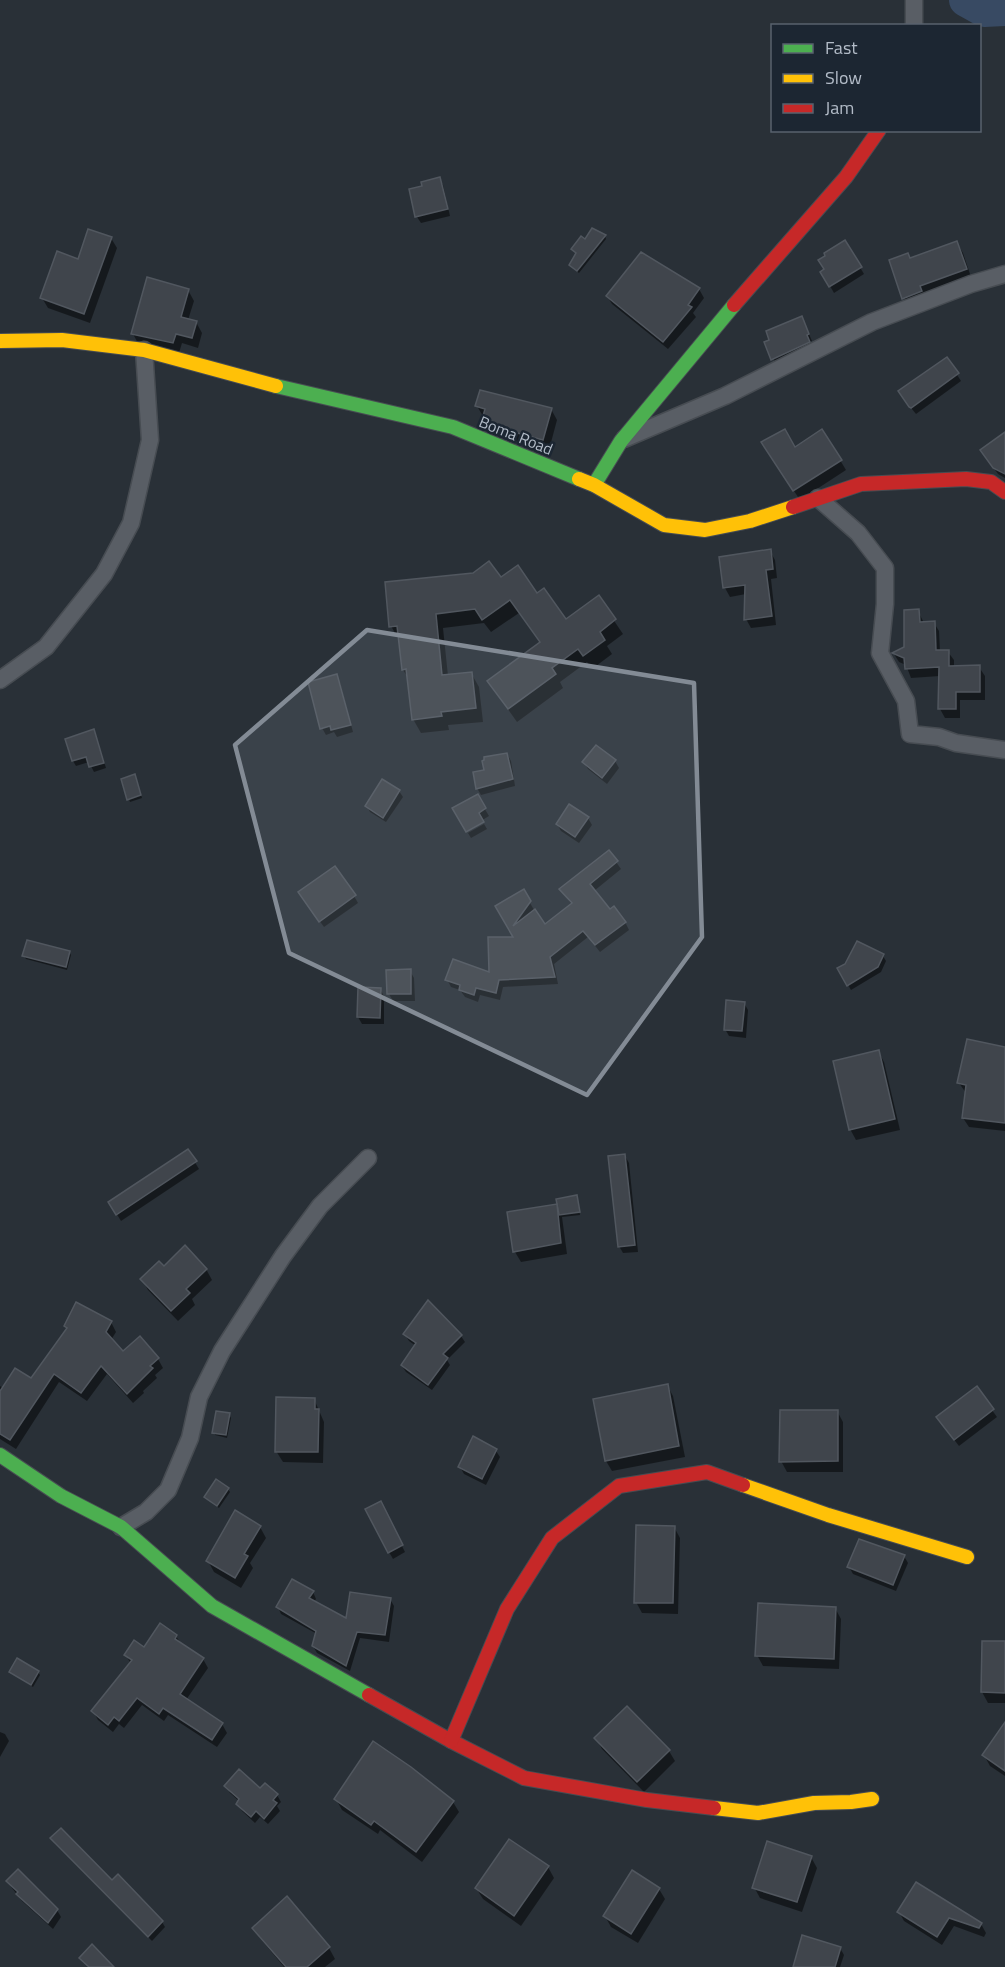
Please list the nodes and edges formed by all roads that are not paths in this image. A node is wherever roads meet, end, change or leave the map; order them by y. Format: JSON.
{"nodes":[{"id":1,"x":914,"y":0,"type":"edge"},
{"id":2,"x":914,"y":24,"type":"edge"},
{"id":3,"x":878,"y":132,"type":"edge"},
{"id":4,"x":1005,"y":274,"type":"edge"},
{"id":5,"x":0,"y":341,"type":"edge"},
{"id":6,"x":144,"y":350,"type":"junction"},
{"id":7,"x":621,"y":441,"type":"junction"},
{"id":8,"x":594,"y":485,"type":"junction"},
{"id":9,"x":1005,"y":492,"type":"edge"},
{"id":10,"x":818,"y":498,"type":"junction"},
{"id":11,"x":0,"y":680,"type":"edge"},
{"id":12,"x":1005,"y":750,"type":"edge"},
{"id":13,"x":368,"y":1158,"type":"dead end"},
{"id":14,"x":0,"y":1455,"type":"edge"},
{"id":15,"x":121,"y":1527,"type":"junction"},
{"id":16,"x":967,"y":1557,"type":"dead end"},
{"id":17,"x":451,"y":1741,"type":"junction"},
{"id":18,"x":873,"y":1799,"type":"dead end"}],
"edges":[{"from":1,"to":2,"type":"street"},
{"from":3,"to":7,"type":"street"},
{"from":4,"to":7,"type":"street"},
{"from":5,"to":6,"type":"street","name":"Boma Road"},
{"from":6,"to":8,"type":"street","name":"Boma Road"},
{"from":6,"to":11,"type":"street"},
{"from":7,"to":8,"type":"street"},
{"from":8,"to":10,"type":"street","name":"Boma Road"},
{"from":9,"to":10,"type":"street","name":"Boma Road"},
{"from":10,"to":12,"type":"street"},
{"from":13,"to":15,"type":"street"},
{"from":14,"to":15,"type":"street"},
{"from":15,"to":17,"type":"street"},
{"from":16,"to":17,"type":"street"},
{"from":17,"to":18,"type":"street"}]}
